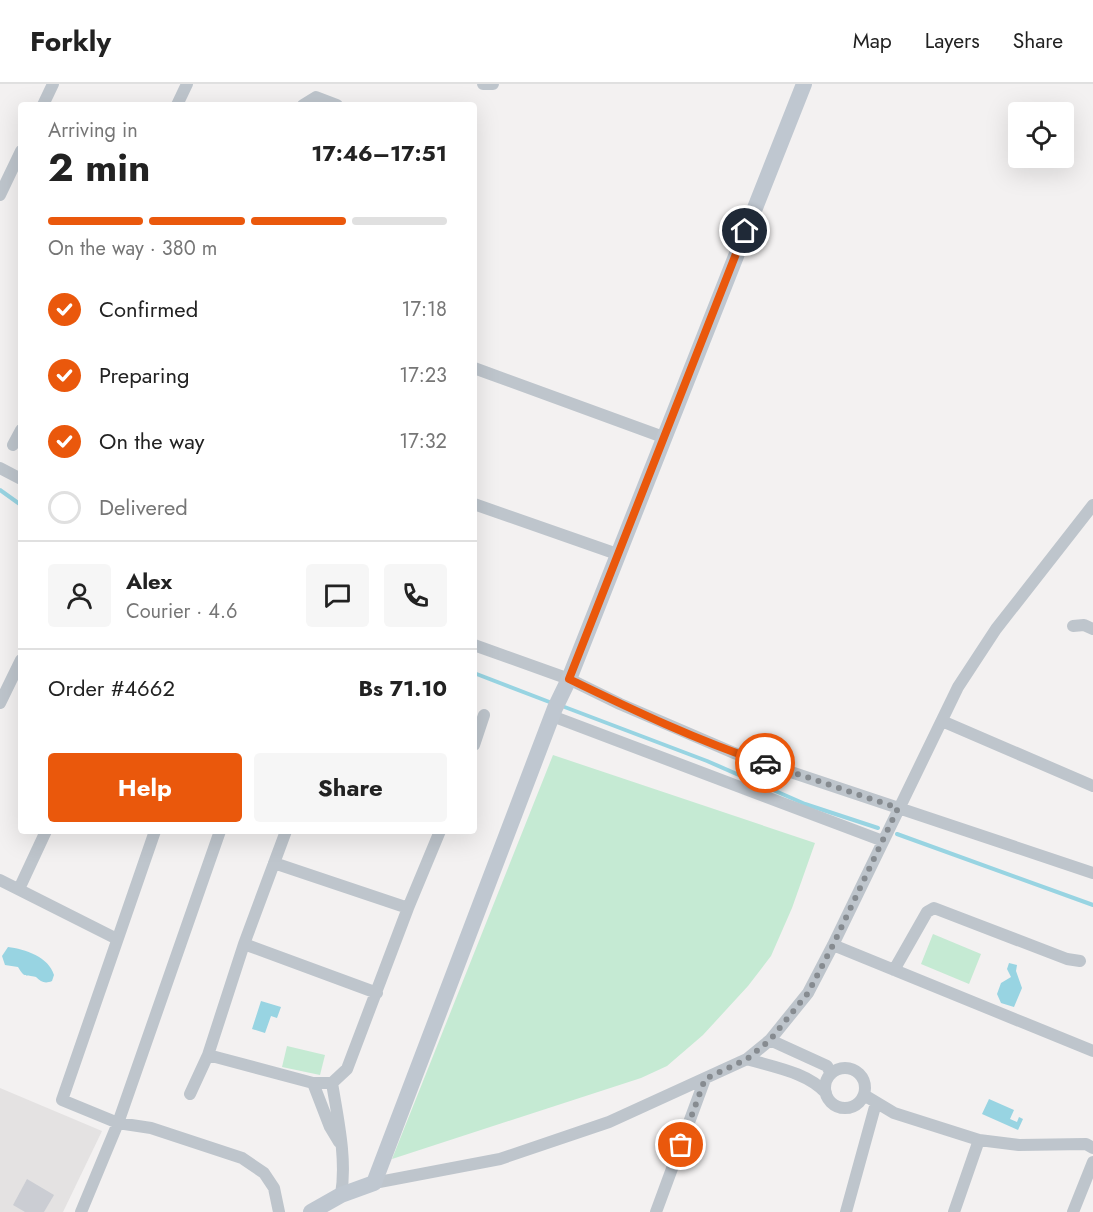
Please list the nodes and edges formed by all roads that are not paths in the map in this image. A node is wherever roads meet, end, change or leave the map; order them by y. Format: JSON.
{"nodes":[{"id":1,"x":53,"y":84,"type":"edge"},
{"id":2,"x":187,"y":84,"type":"edge"},
{"id":3,"x":483,"y":84,"type":"edge"},
{"id":4,"x":493,"y":84,"type":"edge"},
{"id":5,"x":804,"y":84,"type":"edge"},
{"id":6,"x":44,"y":102,"type":"edge"},
{"id":7,"x":178,"y":102,"type":"edge"},
{"id":8,"x":308,"y":102,"type":"edge"},
{"id":9,"x":329,"y":102,"type":"edge"},
{"id":10,"x":18,"y":157,"type":"edge"},
{"id":11,"x":0,"y":195,"type":"edge"},
{"id":12,"x":477,"y":369,"type":"edge"},
{"id":13,"x":18,"y":436,"type":"edge"},
{"id":14,"x":663,"y":437,"type":"junction"},
{"id":15,"x":13,"y":445,"type":"dead end"},
{"id":16,"x":0,"y":468,"type":"edge"},
{"id":17,"x":18,"y":477,"type":"edge"},
{"id":18,"x":477,"y":505,"type":"edge"},
{"id":19,"x":1093,"y":505,"type":"edge"},
{"id":20,"x":617,"y":554,"type":"junction"},
{"id":21,"x":1073,"y":627,"type":"dead end"},
{"id":22,"x":1093,"y":629,"type":"edge"},
{"id":23,"x":477,"y":647,"type":"edge"},
{"id":24,"x":18,"y":666,"type":"edge"},
{"id":25,"x":560,"y":699,"type":"junction"},
{"id":26,"x":0,"y":703,"type":"edge"},
{"id":27,"x":484,"y":716,"type":"dead end"},
{"id":28,"x":942,"y":721,"type":"junction"},
{"id":29,"x":477,"y":736,"type":"edge"},
{"id":30,"x":1093,"y":786,"type":"edge"},
{"id":31,"x":898,"y":808,"type":"junction"},
{"id":32,"x":45,"y":834,"type":"edge"},
{"id":33,"x":154,"y":834,"type":"edge"},
{"id":34,"x":219,"y":834,"type":"edge"},
{"id":35,"x":285,"y":834,"type":"edge"},
{"id":36,"x":439,"y":834,"type":"edge"},
{"id":37,"x":882,"y":841,"type":"junction"},
{"id":38,"x":274,"y":863,"type":"junction"},
{"id":39,"x":1093,"y":873,"type":"edge"},
{"id":40,"x":0,"y":880,"type":"edge"},
{"id":41,"x":19,"y":889,"type":"junction"},
{"id":42,"x":408,"y":908,"type":"junction"},
{"id":43,"x":117,"y":939,"type":"junction"},
{"id":44,"x":244,"y":944,"type":"junction"},
{"id":45,"x":833,"y":945,"type":"junction"},
{"id":46,"x":1080,"y":961,"type":"dead end"},
{"id":47,"x":894,"y":970,"type":"junction"},
{"id":48,"x":376,"y":993,"type":"junction"},
{"id":49,"x":770,"y":1040,"type":"junction"},
{"id":50,"x":1093,"y":1051,"type":"edge"},
{"id":51,"x":208,"y":1055,"type":"junction"},
{"id":52,"x":801,"y":1055,"type":"junction"},
{"id":53,"x":747,"y":1059,"type":"junction"},
{"id":54,"x":794,"y":1073,"type":"junction"},
{"id":55,"x":831,"y":1074,"type":"junction"},
{"id":56,"x":705,"y":1079,"type":"junction"},
{"id":57,"x":314,"y":1083,"type":"junction"},
{"id":58,"x":332,"y":1083,"type":"junction"},
{"id":59,"x":826,"y":1093,"type":"junction"},
{"id":60,"x":190,"y":1094,"type":"dead end"},
{"id":61,"x":864,"y":1095,"type":"junction"},
{"id":62,"x":876,"y":1103,"type":"junction"},
{"id":63,"x":118,"y":1123,"type":"junction"},
{"id":64,"x":979,"y":1140,"type":"junction"},
{"id":65,"x":341,"y":1145,"type":"junction"},
{"id":66,"x":1093,"y":1148,"type":"edge"},
{"id":67,"x":1093,"y":1162,"type":"edge"},
{"id":68,"x":374,"y":1183,"type":"junction"},
{"id":69,"x":341,"y":1195,"type":"junction"},
{"id":70,"x":81,"y":1212,"type":"edge"},
{"id":71,"x":279,"y":1212,"type":"edge"},
{"id":72,"x":311,"y":1212,"type":"edge"},
{"id":73,"x":656,"y":1212,"type":"edge"},
{"id":74,"x":846,"y":1212,"type":"edge"},
{"id":75,"x":954,"y":1212,"type":"edge"},
{"id":76,"x":1073,"y":1212,"type":"edge"}],
"edges":[{"from":1,"to":6,"type":"street"},
{"from":2,"to":7,"type":"street"},
{"from":3,"to":4,"type":"street"},
{"from":5,"to":14,"type":"street"},
{"from":8,"to":9,"type":"street"},
{"from":10,"to":11,"type":"street"},
{"from":12,"to":14,"type":"street"},
{"from":13,"to":15,"type":"street"},
{"from":14,"to":20,"type":"street"},
{"from":16,"to":17,"type":"street"},
{"from":18,"to":20,"type":"street"},
{"from":19,"to":28,"type":"street"},
{"from":20,"to":25,"type":"street"},
{"from":21,"to":22,"type":"street"},
{"from":23,"to":25,"type":"street"},
{"from":24,"to":26,"type":"street"},
{"from":25,"to":31,"type":"street"},
{"from":25,"to":37,"type":"street"},
{"from":25,"to":68,"type":"street"},
{"from":27,"to":29,"type":"street"},
{"from":28,"to":30,"type":"street"},
{"from":28,"to":31,"type":"street"},
{"from":31,"to":37,"type":"street"},
{"from":31,"to":39,"type":"street"},
{"from":32,"to":41,"type":"street"},
{"from":33,"to":43,"type":"street"},
{"from":34,"to":63,"type":"street"},
{"from":35,"to":38,"type":"street"},
{"from":36,"to":42,"type":"street"},
{"from":37,"to":45,"type":"street"},
{"from":38,"to":42,"type":"street"},
{"from":38,"to":44,"type":"street"},
{"from":40,"to":41,"type":"street"},
{"from":41,"to":43,"type":"street"},
{"from":42,"to":48,"type":"street"},
{"from":43,"to":63,"type":"street"},
{"from":44,"to":48,"type":"street"},
{"from":44,"to":51,"type":"street"},
{"from":45,"to":47,"type":"street"},
{"from":45,"to":49,"type":"street"},
{"from":46,"to":47,"type":"street"},
{"from":47,"to":50,"type":"street"},
{"from":48,"to":58,"type":"street"},
{"from":49,"to":52,"type":"street"},
{"from":49,"to":53,"type":"street"},
{"from":51,"to":57,"type":"street"},
{"from":51,"to":60,"type":"street"},
{"from":52,"to":54,"type":"street"},
{"from":52,"to":55,"type":"street"},
{"from":53,"to":54,"type":"street"},
{"from":53,"to":56,"type":"street"},
{"from":54,"to":59,"type":"street"},
{"from":55,"to":59,"type":"street"},
{"from":55,"to":61,"type":"street"},
{"from":56,"to":68,"type":"street"},
{"from":56,"to":73,"type":"street"},
{"from":57,"to":58,"type":"street"},
{"from":57,"to":65,"type":"street"},
{"from":58,"to":65,"type":"street"},
{"from":59,"to":61,"type":"street"},
{"from":61,"to":62,"type":"street"},
{"from":62,"to":64,"type":"street"},
{"from":62,"to":74,"type":"street"},
{"from":63,"to":70,"type":"street"},
{"from":63,"to":71,"type":"street"},
{"from":64,"to":66,"type":"street"},
{"from":64,"to":75,"type":"street"},
{"from":65,"to":69,"type":"street"},
{"from":67,"to":76,"type":"street"},
{"from":68,"to":69,"type":"street"},
{"from":69,"to":72,"type":"street"}]}
